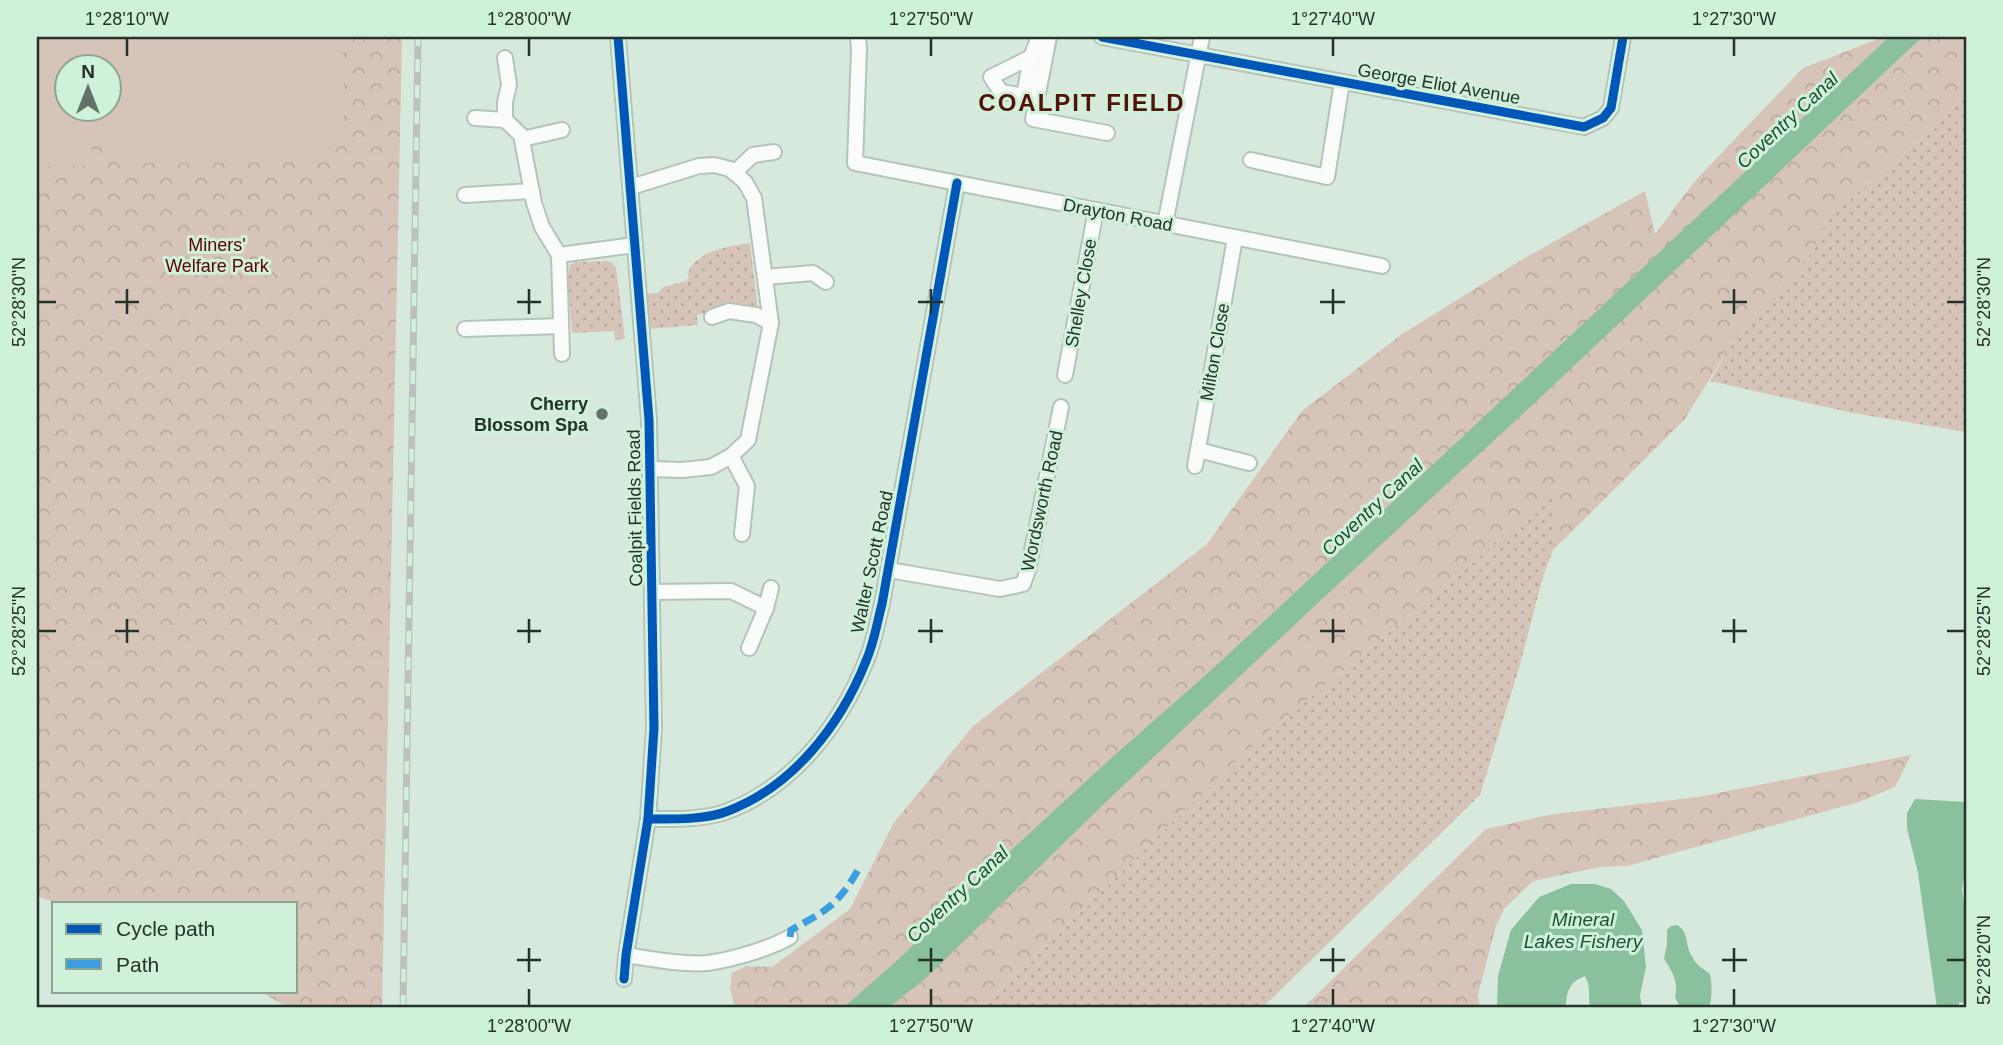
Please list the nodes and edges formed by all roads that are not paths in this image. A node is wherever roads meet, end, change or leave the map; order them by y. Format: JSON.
{"nodes":[{"id":1,"x":618,"y":37,"type":"edge"},
{"id":2,"x":858,"y":37,"type":"edge"},
{"id":3,"x":1040,"y":37,"type":"edge"},
{"id":4,"x":1049,"y":37,"type":"edge"},
{"id":5,"x":1102,"y":37,"type":"edge"},
{"id":6,"x":1202,"y":37,"type":"edge"},
{"id":7,"x":1623,"y":37,"type":"edge"},
{"id":8,"x":1199,"y":56,"type":"junction"},
{"id":9,"x":1031,"y":57,"type":"dead end"},
{"id":10,"x":505,"y":58,"type":"dead end"},
{"id":11,"x":1342,"y":82,"type":"junction"},
{"id":12,"x":475,"y":118,"type":"dead end"},
{"id":13,"x":505,"y":120,"type":"junction"},
{"id":14,"x":562,"y":130,"type":"dead end"},
{"id":15,"x":1107,"y":132,"type":"dead end"},
{"id":16,"x":522,"y":139,"type":"junction"},
{"id":17,"x":774,"y":152,"type":"dead end"},
{"id":18,"x":1251,"y":160,"type":"dead end"},
{"id":19,"x":734,"y":173,"type":"junction"},
{"id":20,"x":957,"y":183,"type":"junction"},
{"id":21,"x":631,"y":187,"type":"junction"},
{"id":22,"x":532,"y":191,"type":"junction"},
{"id":23,"x":466,"y":195,"type":"dead end"},
{"id":24,"x":1096,"y":210,"type":"junction"},
{"id":25,"x":1166,"y":224,"type":"junction"},
{"id":26,"x":1235,"y":237,"type":"junction"},
{"id":27,"x":635,"y":245,"type":"junction"},
{"id":28,"x":559,"y":255,"type":"junction"},
{"id":29,"x":1382,"y":266,"type":"dead end"},
{"id":30,"x":765,"y":277,"type":"junction"},
{"id":31,"x":826,"y":282,"type":"dead end"},
{"id":32,"x":712,"y":317,"type":"dead end"},
{"id":33,"x":771,"y":323,"type":"junction"},
{"id":34,"x":561,"y":326,"type":"junction"},
{"id":35,"x":465,"y":329,"type":"dead end"},
{"id":36,"x":562,"y":354,"type":"dead end"},
{"id":37,"x":1065,"y":375,"type":"dead end"},
{"id":38,"x":1061,"y":407,"type":"dead end"},
{"id":39,"x":1198,"y":450,"type":"junction"},
{"id":40,"x":731,"y":456,"type":"junction"},
{"id":41,"x":1249,"y":463,"type":"dead end"},
{"id":42,"x":1195,"y":466,"type":"dead end"},
{"id":43,"x":650,"y":470,"type":"junction"},
{"id":44,"x":742,"y":534,"type":"dead end"},
{"id":45,"x":889,"y":570,"type":"junction"},
{"id":46,"x":771,"y":588,"type":"dead end"},
{"id":47,"x":653,"y":592,"type":"junction"},
{"id":48,"x":766,"y":608,"type":"junction"},
{"id":49,"x":749,"y":648,"type":"dead end"},
{"id":50,"x":648,"y":819,"type":"junction"},
{"id":51,"x":790,"y":937,"type":"dead end"},
{"id":52,"x":626,"y":955,"type":"junction"},
{"id":53,"x":624,"y":979,"type":"dead end"}],
"edges":[{"from":1,"to":21,"type":"street","name":"Coalpit Fields Road"},
{"from":2,"to":20,"type":"street","name":"Drayton Road"},
{"from":3,"to":9,"type":"street"},
{"from":4,"to":15,"type":"street"},
{"from":5,"to":8,"type":"street","name":"George Eliot Avenue"},
{"from":6,"to":8,"type":"street"},
{"from":7,"to":11,"type":"street","name":"George Eliot Avenue"},
{"from":8,"to":11,"type":"street","name":"George Eliot Avenue"},
{"from":8,"to":25,"type":"street"},
{"from":10,"to":13,"type":"street"},
{"from":11,"to":18,"type":"street"},
{"from":12,"to":13,"type":"street"},
{"from":13,"to":16,"type":"street"},
{"from":14,"to":16,"type":"street"},
{"from":16,"to":22,"type":"street"},
{"from":17,"to":19,"type":"street"},
{"from":19,"to":21,"type":"street"},
{"from":19,"to":30,"type":"street"},
{"from":20,"to":24,"type":"street","name":"Drayton Road"},
{"from":20,"to":45,"type":"street","name":"Walter Scott Road"},
{"from":21,"to":27,"type":"street","name":"Coalpit Fields Road"},
{"from":22,"to":23,"type":"street"},
{"from":22,"to":28,"type":"street"},
{"from":24,"to":25,"type":"street","name":"Drayton Road"},
{"from":24,"to":37,"type":"street","name":"Shelley Close"},
{"from":25,"to":26,"type":"street","name":"Drayton Road"},
{"from":26,"to":29,"type":"street","name":"Drayton Road"},
{"from":26,"to":39,"type":"street","name":"Milton Close"},
{"from":27,"to":28,"type":"street"},
{"from":27,"to":43,"type":"street","name":"Coalpit Fields Road"},
{"from":28,"to":34,"type":"street"},
{"from":30,"to":31,"type":"street"},
{"from":30,"to":33,"type":"street"},
{"from":32,"to":33,"type":"street"},
{"from":33,"to":40,"type":"street"},
{"from":34,"to":35,"type":"street"},
{"from":34,"to":36,"type":"street"},
{"from":38,"to":45,"type":"street","name":"Wordsworth Road"},
{"from":39,"to":41,"type":"street"},
{"from":39,"to":42,"type":"street","name":"Milton Close"},
{"from":40,"to":43,"type":"street"},
{"from":40,"to":44,"type":"street"},
{"from":43,"to":47,"type":"street","name":"Coalpit Fields Road"},
{"from":45,"to":50,"type":"street","name":"Walter Scott Road"},
{"from":46,"to":48,"type":"street"},
{"from":47,"to":48,"type":"street","name":"Coalpit Fields Road"},
{"from":47,"to":50,"type":"street","name":"Coalpit Fields Road"},
{"from":48,"to":49,"type":"street"},
{"from":50,"to":52,"type":"street","name":"Coalpit Fields Road"},
{"from":51,"to":52,"type":"street"},
{"from":52,"to":53,"type":"street","name":"Coalpit Fields Road"}]}
